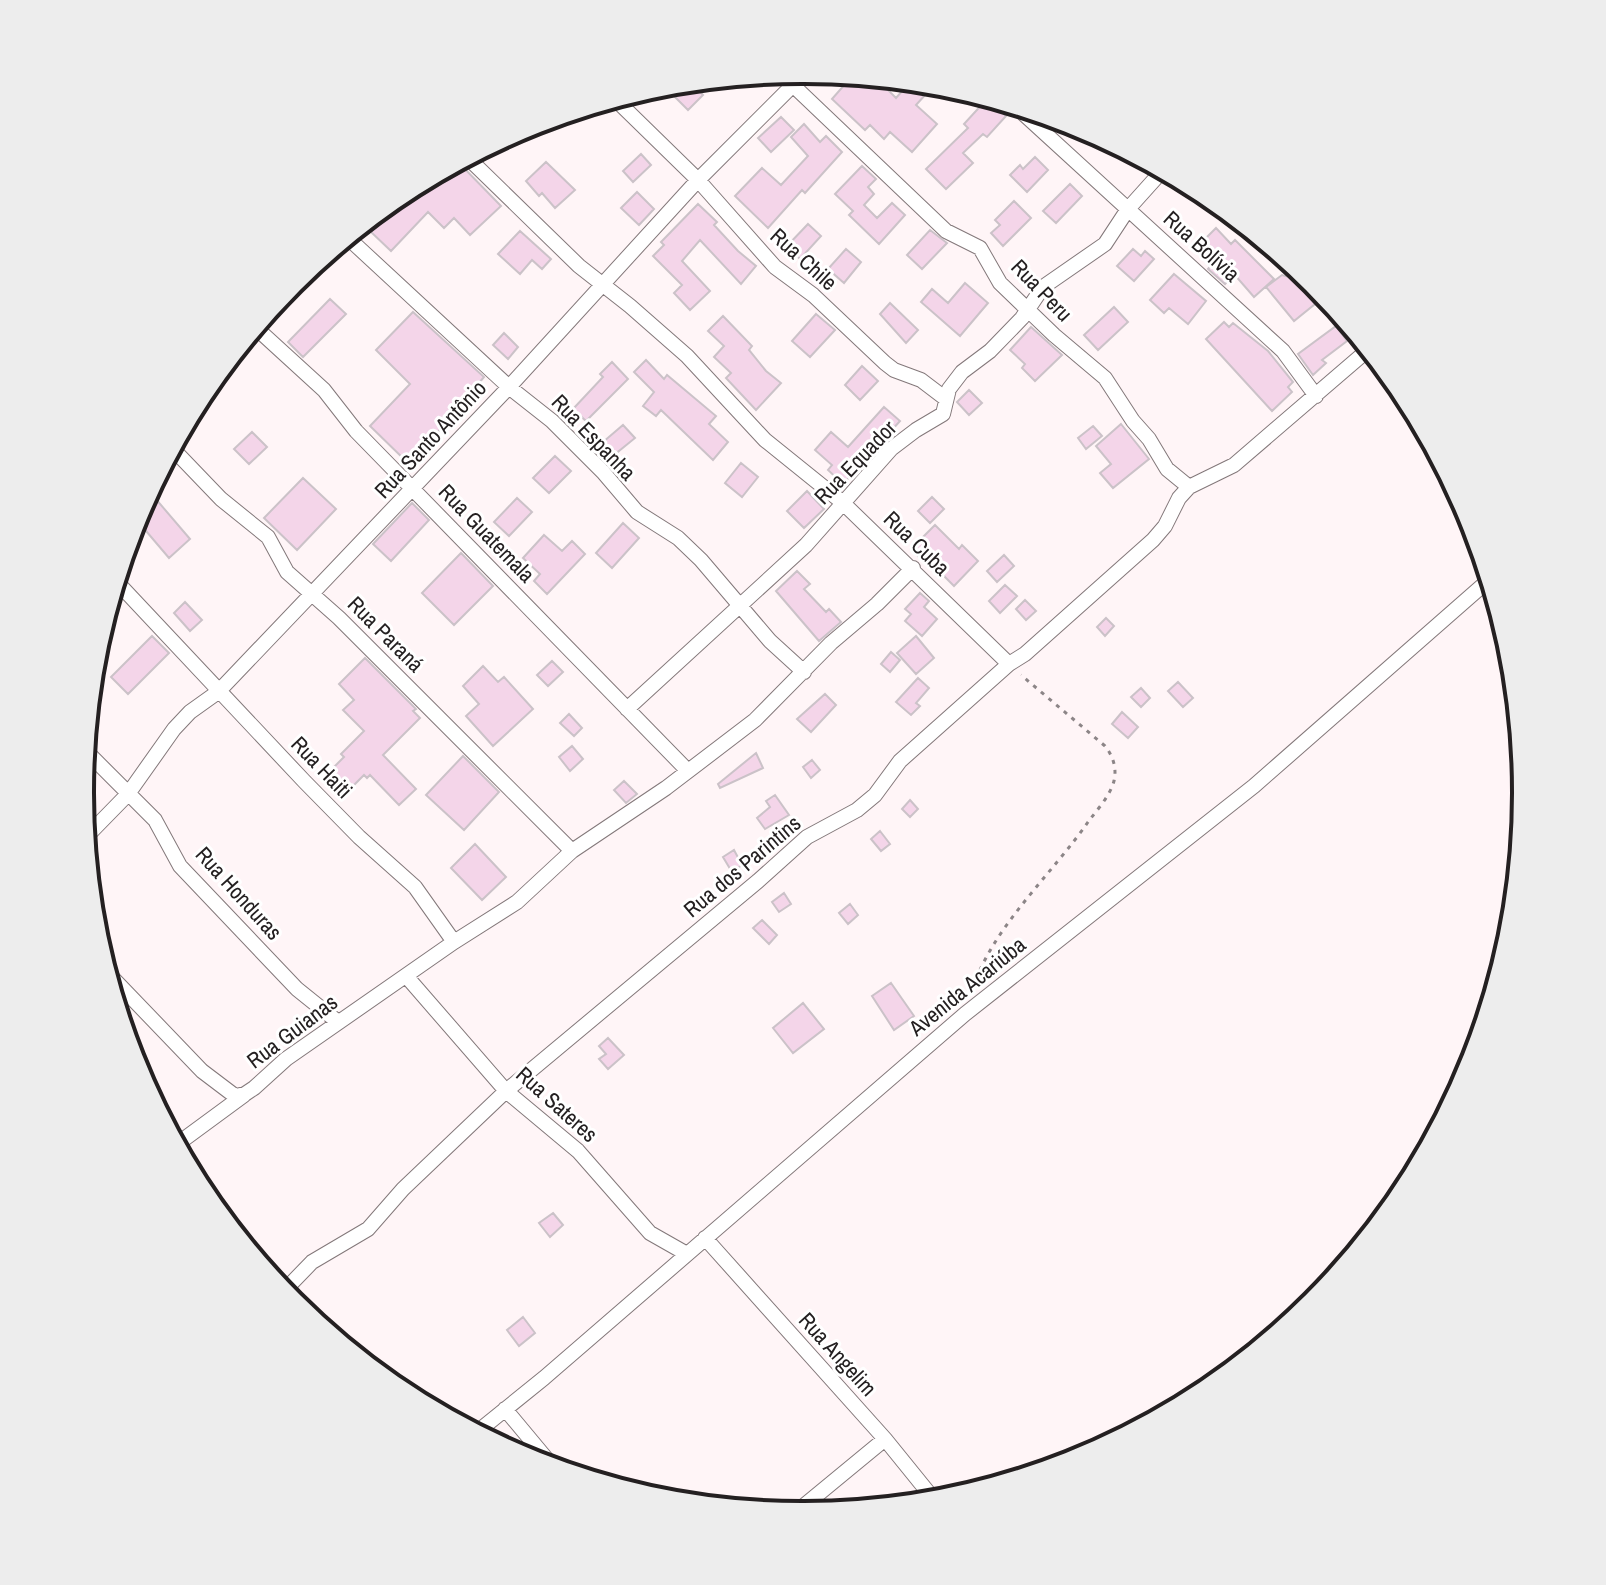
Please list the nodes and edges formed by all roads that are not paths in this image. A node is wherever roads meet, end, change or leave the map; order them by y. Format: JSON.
{"nodes":[{"id":1,"x":793,"y":86,"type":"joint"},
{"id":2,"x":623,"y":107,"type":"edge"},
{"id":3,"x":1034,"y":123,"type":"edge"},
{"id":4,"x":475,"y":165,"type":"edge"},
{"id":5,"x":1156,"y":178,"type":"edge"},
{"id":6,"x":698,"y":180,"type":"junction"},
{"id":7,"x":1128,"y":209,"type":"junction"},
{"id":8,"x":355,"y":244,"type":"edge"},
{"id":9,"x":603,"y":285,"type":"junction"},
{"id":10,"x":1027,"y":309,"type":"junction"},
{"id":11,"x":263,"y":334,"type":"edge"},
{"id":12,"x":1361,"y":356,"type":"edge"},
{"id":13,"x":509,"y":387,"type":"junction"},
{"id":14,"x":1316,"y":396,"type":"junction"},
{"id":15,"x":946,"y":399,"type":"junction"},
{"id":16,"x":180,"y":456,"type":"edge"},
{"id":17,"x":1189,"y":487,"type":"junction"},
{"id":18,"x":414,"y":489,"type":"junction"},
{"id":19,"x":842,"y":502,"type":"junction"},
{"id":20,"x":913,"y":568,"type":"junction"},
{"id":21,"x":1481,"y":587,"type":"edge"},
{"id":22,"x":125,"y":590,"type":"edge"},
{"id":23,"x":312,"y":592,"type":"junction"},
{"id":24,"x":740,"y":608,"type":"junction"},
{"id":25,"x":1009,"y":664,"type":"junction"},
{"id":26,"x":804,"y":672,"type":"junction"},
{"id":27,"x":218,"y":692,"type":"junction"},
{"id":28,"x":627,"y":709,"type":"junction"},
{"id":29,"x":95,"y":761,"type":"edge"},
{"id":30,"x":687,"y":770,"type":"junction"},
{"id":31,"x":128,"y":794,"type":"junction"},
{"id":32,"x":96,"y":827,"type":"edge"},
{"id":33,"x":572,"y":851,"type":"junction"},
{"id":34,"x":454,"y":942,"type":"junction"},
{"id":35,"x":407,"y":977,"type":"junction"},
{"id":36,"x":123,"y":988,"type":"edge"},
{"id":37,"x":338,"y":1022,"type":"junction"},
{"id":38,"x":506,"y":1091,"type":"junction"},
{"id":39,"x":245,"y":1094,"type":"junction"},
{"id":40,"x":185,"y":1139,"type":"edge"},
{"id":41,"x":705,"y":1238,"type":"junction"},
{"id":42,"x":687,"y":1254,"type":"junction"},
{"id":43,"x":292,"y":1283,"type":"edge"},
{"id":44,"x":505,"y":1409,"type":"junction"},
{"id":45,"x":485,"y":1425,"type":"edge"},
{"id":46,"x":885,"y":1439,"type":"junction"},
{"id":47,"x":539,"y":1450,"type":"edge"},
{"id":48,"x":926,"y":1490,"type":"edge"},
{"id":49,"x":810,"y":1501,"type":"edge"}],
"edges":[{"from":1,"to":6,"type":"street","name":"Rua Santo Antônio"},
{"from":1,"to":10,"type":"street","name":"Rua Peru"},
{"from":2,"to":6,"type":"street","name":"Rua Chile"},
{"from":3,"to":7,"type":"street","name":"Rua Bolívia"},
{"from":4,"to":9,"type":"street","name":"Rua Cuba"},
{"from":5,"to":7,"type":"street","name":"Rua Equador"},
{"from":6,"to":9,"type":"street","name":"Rua Santo Antônio"},
{"from":6,"to":15,"type":"street","name":"Rua Chile"},
{"from":7,"to":10,"type":"street","name":"Rua Equador"},
{"from":7,"to":14,"type":"street","name":"Rua Bolívia"},
{"from":8,"to":13,"type":"street","name":"Rua Espanha"},
{"from":9,"to":13,"type":"street","name":"Rua Santo Antônio"},
{"from":9,"to":19,"type":"street","name":"Rua Cuba"},
{"from":10,"to":15,"type":"street","name":"Rua Equador"},
{"from":10,"to":17,"type":"street","name":"Rua Peru"},
{"from":11,"to":18,"type":"street","name":"Rua Guatemala"},
{"from":12,"to":14,"type":"street"},
{"from":13,"to":18,"type":"street","name":"Rua Santo Antônio"},
{"from":13,"to":24,"type":"street","name":"Rua Espanha"},
{"from":14,"to":17,"type":"street"},
{"from":15,"to":19,"type":"street","name":"Rua Equador"},
{"from":16,"to":23,"type":"street","name":"Rua Paraná"},
{"from":17,"to":25,"type":"street","name":"Rua dos Parintins"},
{"from":18,"to":23,"type":"street","name":"Rua Santo Antônio"},
{"from":18,"to":28,"type":"street","name":"Rua Guatemala"},
{"from":19,"to":20,"type":"street","name":"Rua Cuba"},
{"from":19,"to":24,"type":"street","name":"Rua Equador"},
{"from":20,"to":25,"type":"street","name":"Rua Cuba"},
{"from":20,"to":26,"type":"street"},
{"from":21,"to":41,"type":"street","name":"Avenida Acariúba"},
{"from":22,"to":27,"type":"street","name":"Rua Haiti"},
{"from":23,"to":27,"type":"street","name":"Rua Santo Antônio"},
{"from":23,"to":33,"type":"street","name":"Rua Paraná"},
{"from":24,"to":26,"type":"street","name":"Rua Espanha"},
{"from":24,"to":28,"type":"street","name":"Rua Equador"},
{"from":25,"to":38,"type":"street","name":"Rua dos Parintins"},
{"from":26,"to":30,"type":"street"},
{"from":27,"to":31,"type":"street","name":"Rua Santo Antônio"},
{"from":27,"to":34,"type":"street","name":"Rua Haiti"},
{"from":28,"to":30,"type":"street","name":"Rua Guatemala"},
{"from":29,"to":31,"type":"street","name":"Rua Honduras"},
{"from":30,"to":33,"type":"street"},
{"from":31,"to":32,"type":"street","name":"Rua Santo Antônio"},
{"from":31,"to":37,"type":"street","name":"Rua Honduras"},
{"from":33,"to":34,"type":"street"},
{"from":34,"to":35,"type":"street"},
{"from":35,"to":37,"type":"street","name":"Rua Guianas"},
{"from":35,"to":38,"type":"street","name":"Rua Sateres"},
{"from":36,"to":39,"type":"street","name":"Rua Guianas"},
{"from":37,"to":39,"type":"street","name":"Rua Guianas"},
{"from":38,"to":42,"type":"street","name":"Rua Sateres"},
{"from":38,"to":43,"type":"street","name":"Rua dos Parintins"},
{"from":39,"to":40,"type":"street"},
{"from":41,"to":42,"type":"street","name":"Avenida Acariúba"},
{"from":41,"to":46,"type":"street","name":"Rua Angelim"},
{"from":42,"to":44,"type":"street","name":"Avenida Acariúba"},
{"from":44,"to":45,"type":"street","name":"Avenida Acariúba"},
{"from":44,"to":47,"type":"street"},
{"from":46,"to":48,"type":"street","name":"Rua Angelim"},
{"from":46,"to":49,"type":"street"}]}
